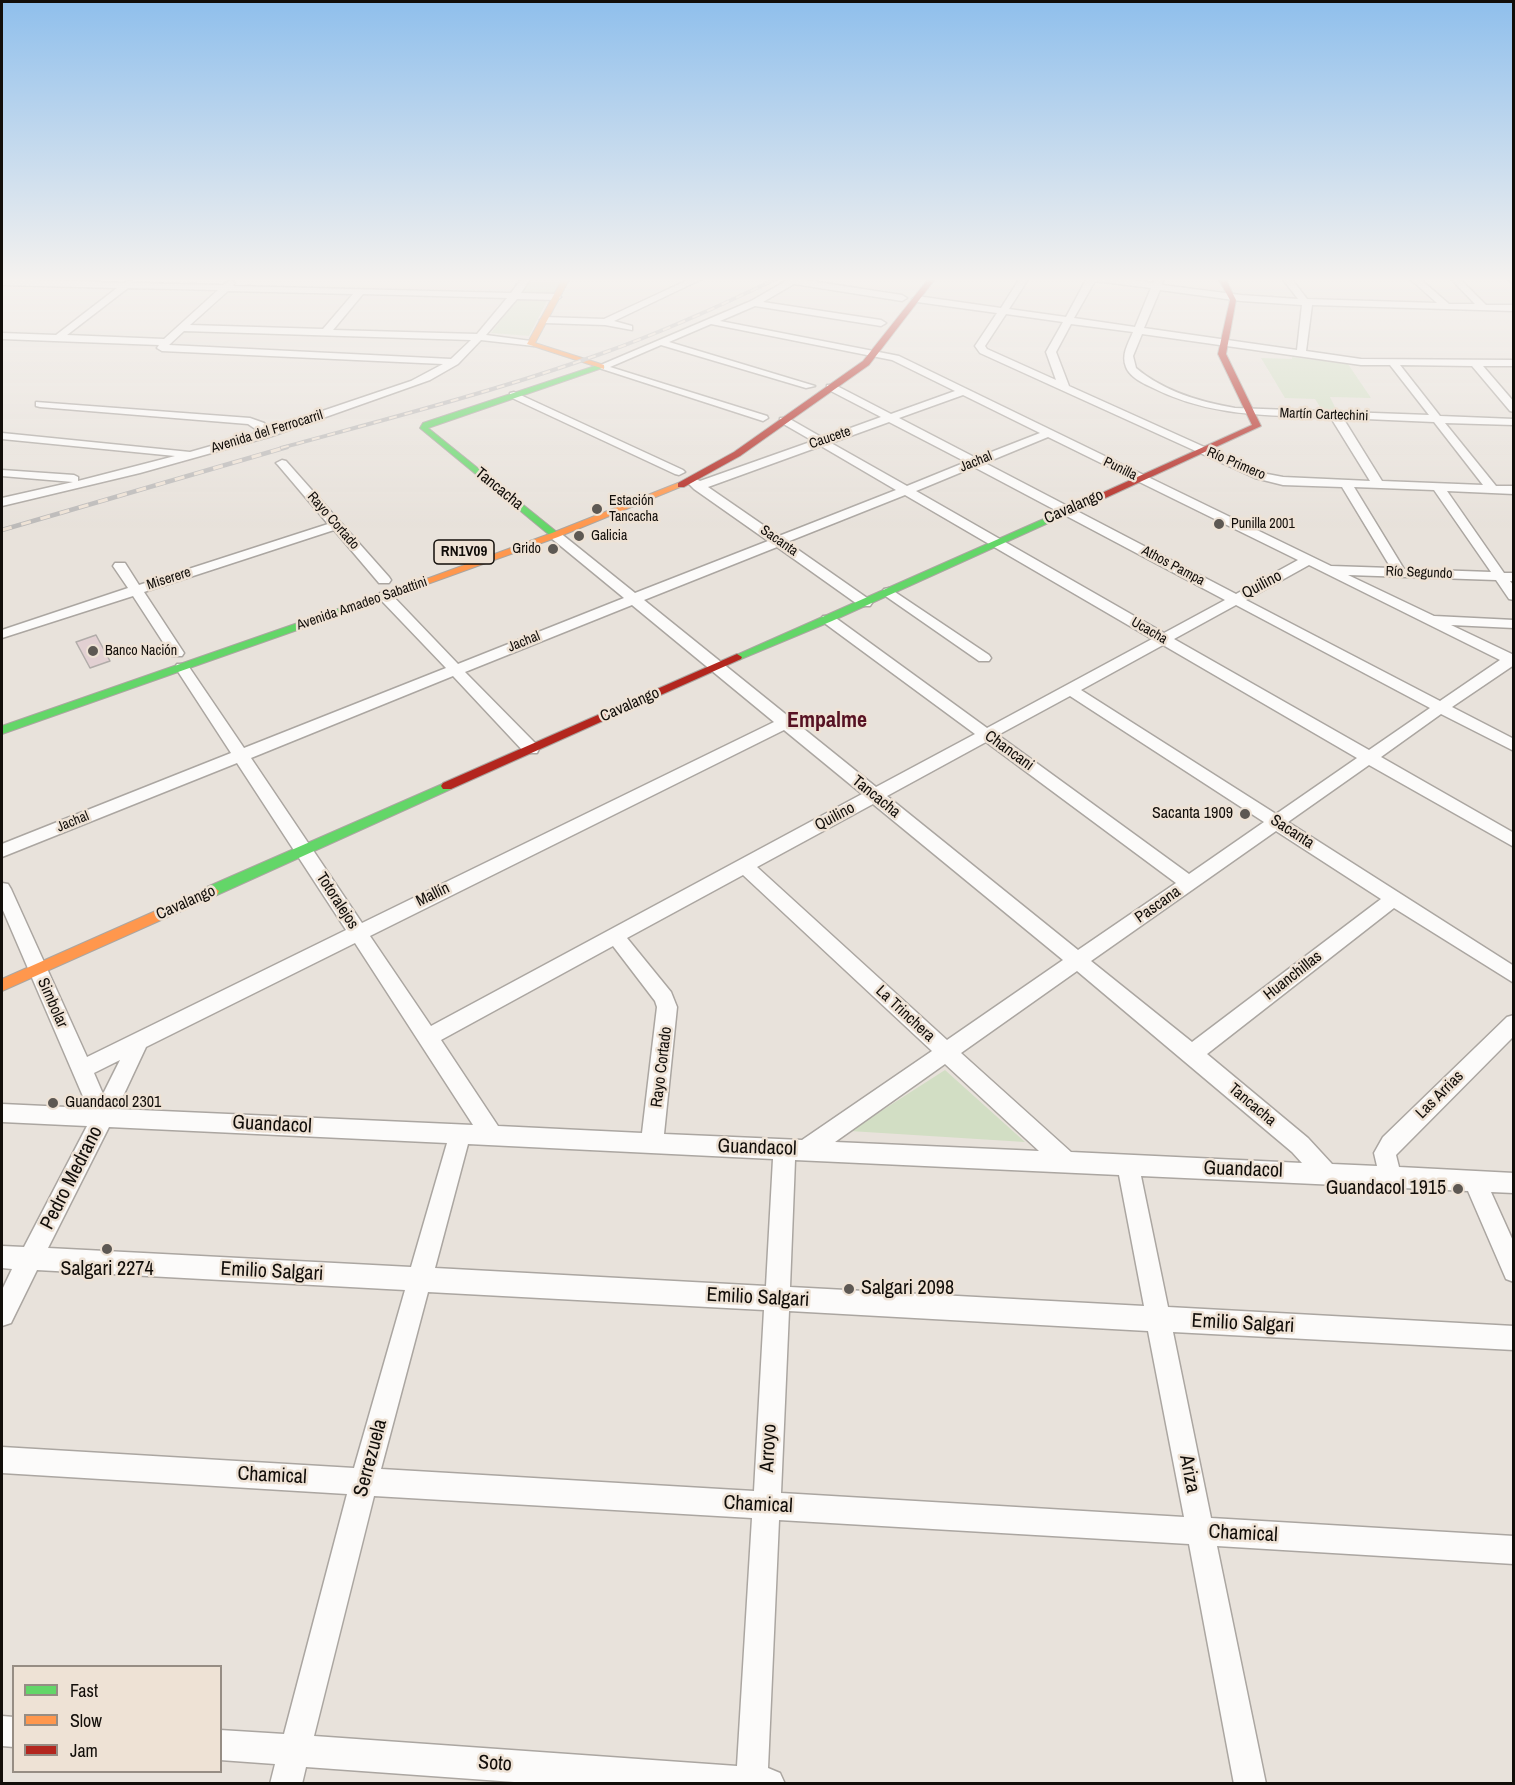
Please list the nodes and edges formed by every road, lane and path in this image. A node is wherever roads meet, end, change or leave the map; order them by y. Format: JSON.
{"nodes":[{"id":1,"x":442,"y":361,"type":"edge"},
{"id":2,"x":584,"y":361,"type":"edge"},
{"id":3,"x":616,"y":361,"type":"edge"},
{"id":4,"x":726,"y":361,"type":"edge"},
{"id":5,"x":844,"y":361,"type":"edge"},
{"id":6,"x":868,"y":361,"type":"edge"},
{"id":7,"x":902,"y":361,"type":"edge"},
{"id":8,"x":1007,"y":361,"type":"edge"},
{"id":9,"x":1055,"y":361,"type":"edge"},
{"id":10,"x":1128,"y":361,"type":"edge"},
{"id":11,"x":1226,"y":361,"type":"edge"},
{"id":12,"x":1355,"y":361,"type":"edge"},
{"id":13,"x":454,"y":362,"type":"joint"},
{"id":14,"x":1474,"y":362,"type":"junction"},
{"id":15,"x":1393,"y":363,"type":"junction"},
{"id":16,"x":1514,"y":363,"type":"edge"},
{"id":17,"x":601,"y":367,"type":"junction"},
{"id":18,"x":810,"y":386,"type":"junction"},
{"id":19,"x":831,"y":387,"type":"junction"},
{"id":20,"x":1064,"y":387,"type":"junction"},
{"id":21,"x":963,"y":392,"type":"junction"},
{"id":22,"x":514,"y":395,"type":"junction"},
{"id":23,"x":40,"y":404,"type":"dead end"},
{"id":24,"x":1514,"y":409,"type":"edge"},
{"id":25,"x":1335,"y":416,"type":"junction"},
{"id":26,"x":891,"y":417,"type":"junction"},
{"id":27,"x":763,"y":418,"type":"junction"},
{"id":28,"x":1255,"y":418,"type":"junction"},
{"id":29,"x":1437,"y":419,"type":"junction"},
{"id":30,"x":784,"y":420,"type":"junction"},
{"id":31,"x":1514,"y":422,"type":"edge"},
{"id":32,"x":746,"y":430,"type":"dead end"},
{"id":33,"x":268,"y":434,"type":"junction"},
{"id":34,"x":1047,"y":434,"type":"junction"},
{"id":35,"x":2,"y":436,"type":"edge"},
{"id":36,"x":21,"y":438,"type":"junction"},
{"id":37,"x":821,"y":441,"type":"junction"},
{"id":38,"x":730,"y":442,"type":"dead end"},
{"id":39,"x":1203,"y":450,"type":"junction"},
{"id":40,"x":2,"y":452,"type":"edge"},
{"id":41,"x":190,"y":456,"type":"junction"},
{"id":42,"x":976,"y":462,"type":"junction"},
{"id":43,"x":282,"y":463,"type":"dead end"},
{"id":44,"x":679,"y":472,"type":"junction"},
{"id":45,"x":2,"y":473,"type":"edge"},
{"id":46,"x":1138,"y":478,"type":"junction"},
{"id":47,"x":83,"y":483,"type":"junction"},
{"id":48,"x":695,"y":484,"type":"junction"},
{"id":49,"x":1346,"y":484,"type":"junction"},
{"id":50,"x":1378,"y":485,"type":"junction"},
{"id":51,"x":1438,"y":487,"type":"junction"},
{"id":52,"x":1492,"y":489,"type":"junction"},
{"id":53,"x":906,"y":490,"type":"junction"},
{"id":54,"x":1514,"y":490,"type":"edge"},
{"id":55,"x":2,"y":502,"type":"edge"},
{"id":56,"x":1067,"y":510,"type":"junction"},
{"id":57,"x":336,"y":525,"type":"junction"},
{"id":58,"x":549,"y":530,"type":"junction"},
{"id":59,"x":778,"y":541,"type":"junction"},
{"id":60,"x":494,"y":542,"type":"dead end"},
{"id":61,"x":997,"y":543,"type":"junction"},
{"id":62,"x":1307,"y":561,"type":"junction"},
{"id":63,"x":120,"y":566,"type":"dead end"},
{"id":64,"x":1324,"y":569,"type":"junction"},
{"id":65,"x":1400,"y":573,"type":"junction"},
{"id":66,"x":1507,"y":577,"type":"edge"},
{"id":67,"x":384,"y":580,"type":"dead end"},
{"id":68,"x":136,"y":590,"type":"junction"},
{"id":69,"x":889,"y":592,"type":"junction"},
{"id":70,"x":385,"y":596,"type":"junction"},
{"id":71,"x":1514,"y":596,"type":"edge"},
{"id":72,"x":633,"y":599,"type":"junction"},
{"id":73,"x":1236,"y":600,"type":"junction"},
{"id":74,"x":865,"y":603,"type":"junction"},
{"id":75,"x":828,"y":619,"type":"junction"},
{"id":76,"x":1429,"y":620,"type":"junction"},
{"id":77,"x":1514,"y":624,"type":"edge"},
{"id":78,"x":2,"y":634,"type":"edge"},
{"id":79,"x":1163,"y":639,"type":"junction"},
{"id":80,"x":178,"y":657,"type":"junction"},
{"id":81,"x":984,"y":658,"type":"dead end"},
{"id":82,"x":1512,"y":660,"type":"edge"},
{"id":83,"x":143,"y":665,"type":"dead end"},
{"id":84,"x":716,"y":666,"type":"junction"},
{"id":85,"x":454,"y":670,"type":"junction"},
{"id":86,"x":1070,"y":689,"type":"junction"},
{"id":87,"x":1441,"y":708,"type":"junction"},
{"id":88,"x":17,"y":710,"type":"dead end"},
{"id":89,"x":785,"y":723,"type":"junction"},
{"id":90,"x":2,"y":730,"type":"edge"},
{"id":91,"x":986,"y":735,"type":"junction"},
{"id":92,"x":1514,"y":746,"type":"edge"},
{"id":93,"x":531,"y":749,"type":"junction"},
{"id":94,"x":240,"y":756,"type":"junction"},
{"id":95,"x":1369,"y":758,"type":"junction"},
{"id":96,"x":874,"y":795,"type":"junction"},
{"id":97,"x":1276,"y":822,"type":"junction"},
{"id":98,"x":1514,"y":841,"type":"edge"},
{"id":99,"x":303,"y":850,"type":"junction"},
{"id":100,"x":2,"y":851,"type":"edge"},
{"id":101,"x":744,"y":866,"type":"junction"},
{"id":102,"x":1189,"y":883,"type":"junction"},
{"id":103,"x":2,"y":889,"type":"edge"},
{"id":104,"x":1394,"y":898,"type":"junction"},
{"id":105,"x":357,"y":933,"type":"junction"},
{"id":106,"x":615,"y":936,"type":"junction"},
{"id":107,"x":1078,"y":961,"type":"junction"},
{"id":108,"x":37,"y":969,"type":"junction"},
{"id":109,"x":1514,"y":976,"type":"edge"},
{"id":110,"x":2,"y":985,"type":"edge"},
{"id":111,"x":1514,"y":1023,"type":"edge"},
{"id":112,"x":427,"y":1038,"type":"junction"},
{"id":113,"x":139,"y":1041,"type":"junction"},
{"id":114,"x":947,"y":1052,"type":"junction"},
{"id":115,"x":1192,"y":1054,"type":"junction"},
{"id":116,"x":82,"y":1069,"type":"junction"},
{"id":117,"x":2,"y":1113,"type":"edge"},
{"id":118,"x":104,"y":1117,"type":"junction"},
{"id":119,"x":460,"y":1134,"type":"junction"},
{"id":120,"x":492,"y":1135,"type":"junction"},
{"id":121,"x":652,"y":1144,"type":"junction"},
{"id":122,"x":795,"y":1150,"type":"junction"},
{"id":123,"x":1066,"y":1162,"type":"junction"},
{"id":124,"x":1128,"y":1165,"type":"junction"},
{"id":125,"x":1326,"y":1173,"type":"junction"},
{"id":126,"x":1390,"y":1176,"type":"junction"},
{"id":127,"x":1475,"y":1181,"type":"junction"},
{"id":128,"x":1514,"y":1183,"type":"edge"},
{"id":129,"x":2,"y":1257,"type":"edge"},
{"id":130,"x":30,"y":1259,"type":"junction"},
{"id":131,"x":1514,"y":1271,"type":"edge"},
{"id":132,"x":418,"y":1280,"type":"junction"},
{"id":133,"x":777,"y":1299,"type":"junction"},
{"id":134,"x":2,"y":1314,"type":"edge"},
{"id":135,"x":1158,"y":1320,"type":"junction"},
{"id":136,"x":1514,"y":1338,"type":"edge"},
{"id":137,"x":2,"y":1460,"type":"edge"},
{"id":138,"x":364,"y":1481,"type":"junction"},
{"id":139,"x":766,"y":1505,"type":"junction"},
{"id":140,"x":1200,"y":1531,"type":"junction"},
{"id":141,"x":1514,"y":1550,"type":"edge"},
{"id":142,"x":222,"y":1745,"type":"edge"},
{"id":143,"x":295,"y":1750,"type":"junction"},
{"id":144,"x":758,"y":1783,"type":"edge"},
{"id":145,"x":286,"y":1784,"type":"edge"},
{"id":146,"x":1250,"y":1784,"type":"edge"}],
"edges":[{"from":1,"to":13,"type":"street"},
{"from":2,"to":17,"type":"street"},
{"from":3,"to":17,"type":"street"},
{"from":4,"to":18,"type":"street"},
{"from":5,"to":18,"type":"street"},
{"from":6,"to":19,"type":"street","name":"Avenida Amadeo Sabattini","number":"RN1V09"},
{"from":7,"to":21,"type":"street","name":"Punilla"},
{"from":8,"to":20,"type":"street","name":"Río Primero"},
{"from":9,"to":20,"type":"street"},
{"from":10,"to":28,"type":"street","name":"Martín Cartechini"},
{"from":11,"to":28,"type":"street"},
{"from":12,"to":15,"type":"street"},
{"from":13,"to":33,"type":"street","name":"Avenida del Ferrocarril"},
{"from":14,"to":15,"type":"street"},
{"from":14,"to":16,"type":"street"},
{"from":14,"to":24,"type":"street"},
{"from":15,"to":29,"type":"street"},
{"from":17,"to":22,"type":"street"},
{"from":17,"to":27,"type":"street"},
{"from":18,"to":27,"type":"street"},
{"from":19,"to":26,"type":"street","name":"Athos Pampa"},
{"from":19,"to":30,"type":"street","name":"Avenida Amadeo Sabattini","number":"RN1V09"},
{"from":20,"to":39,"type":"street","name":"Río Primero"},
{"from":21,"to":26,"type":"street","name":"Caucete"},
{"from":21,"to":34,"type":"street","name":"Punilla"},
{"from":22,"to":44,"type":"street"},
{"from":22,"to":58,"type":"street","name":"Tancacha"},
{"from":23,"to":33,"type":"street"},
{"from":25,"to":28,"type":"street","name":"Martín Cartechini"},
{"from":25,"to":29,"type":"street","name":"Martín Cartechini"},
{"from":25,"to":50,"type":"street"},
{"from":26,"to":37,"type":"street","name":"Caucete"},
{"from":26,"to":42,"type":"street","name":"Athos Pampa"},
{"from":27,"to":32,"type":"street"},
{"from":28,"to":39,"type":"street","name":"Cavalango"},
{"from":29,"to":31,"type":"street","name":"Martín Cartechini"},
{"from":29,"to":52,"type":"street"},
{"from":30,"to":37,"type":"street","name":"Ucacha"},
{"from":30,"to":48,"type":"street","name":"Avenida Amadeo Sabattini","number":"RN1V09"},
{"from":33,"to":41,"type":"street","name":"Avenida del Ferrocarril"},
{"from":34,"to":42,"type":"street","name":"Jachal"},
{"from":34,"to":46,"type":"street","name":"Punilla"},
{"from":35,"to":36,"type":"street"},
{"from":36,"to":40,"type":"street"},
{"from":36,"to":41,"type":"street"},
{"from":37,"to":48,"type":"street","name":"Caucete"},
{"from":37,"to":53,"type":"street","name":"Ucacha"},
{"from":38,"to":44,"type":"street","name":"Avenida Amadeo Sabattini","number":"RN1V09"},
{"from":39,"to":46,"type":"street","name":"Cavalango"},
{"from":39,"to":49,"type":"street","name":"Río Primero"},
{"from":41,"to":47,"type":"street","name":"Avenida del Ferrocarril"},
{"from":42,"to":53,"type":"street","name":"Jachal"},
{"from":42,"to":56,"type":"street","name":"Athos Pampa"},
{"from":43,"to":57,"type":"street","name":"Rayo Cortado"},
{"from":44,"to":58,"type":"street","name":"Avenida Amadeo Sabattini","number":"RN1V09"},
{"from":45,"to":47,"type":"street"},
{"from":46,"to":56,"type":"street","name":"Cavalango"},
{"from":46,"to":62,"type":"street","name":"Punilla"},
{"from":47,"to":55,"type":"street","name":"Avenida del Ferrocarril"},
{"from":48,"to":58,"type":"street","name":"Avenida Amadeo Sabattini","number":"RN1V09"},
{"from":48,"to":59,"type":"street","name":"Sacanta"},
{"from":49,"to":50,"type":"street","name":"Río Primero"},
{"from":49,"to":65,"type":"street"},
{"from":50,"to":51,"type":"street","name":"Río Primero"},
{"from":51,"to":52,"type":"street","name":"Río Primero"},
{"from":51,"to":66,"type":"street"},
{"from":52,"to":54,"type":"street","name":"Río Primero"},
{"from":53,"to":59,"type":"street","name":"Jachal"},
{"from":53,"to":61,"type":"street","name":"Ucacha"},
{"from":56,"to":61,"type":"street","name":"Cavalango"},
{"from":56,"to":73,"type":"street","name":"Athos Pampa"},
{"from":57,"to":67,"type":"street","name":"Rayo Cortado"},
{"from":57,"to":68,"type":"street","name":"Miserere"},
{"from":58,"to":60,"type":"street","name":"Avenida Amadeo Sabattini","number":"RN1V09"},
{"from":58,"to":70,"type":"street","name":"Avenida Amadeo Sabattini","number":"RN1V09"},
{"from":58,"to":72,"type":"street","name":"Tancacha"},
{"from":59,"to":72,"type":"street","name":"Jachal"},
{"from":59,"to":74,"type":"street","name":"Sacanta"},
{"from":61,"to":69,"type":"street","name":"Cavalango"},
{"from":61,"to":79,"type":"street","name":"Ucacha"},
{"from":62,"to":64,"type":"street","name":"Punilla"},
{"from":62,"to":73,"type":"street","name":"Quilino"},
{"from":63,"to":68,"type":"street","name":"Totoralejos"},
{"from":64,"to":65,"type":"street","name":"Río Segundo"},
{"from":64,"to":76,"type":"street","name":"Punilla"},
{"from":65,"to":66,"type":"street","name":"Río Segundo"},
{"from":66,"to":71,"type":"street"},
{"from":68,"to":78,"type":"street","name":"Miserere"},
{"from":68,"to":80,"type":"street","name":"Totoralejos"},
{"from":69,"to":74,"type":"street","name":"Cavalango"},
{"from":69,"to":81,"type":"street"},
{"from":70,"to":80,"type":"street","name":"Avenida Amadeo Sabattini","number":"RN1V09"},
{"from":70,"to":85,"type":"street"},
{"from":72,"to":84,"type":"street","name":"Tancacha"},
{"from":72,"to":85,"type":"street","name":"Jachal"},
{"from":73,"to":79,"type":"street","name":"Quilino"},
{"from":73,"to":87,"type":"street","name":"Athos Pampa"},
{"from":74,"to":75,"type":"street","name":"Cavalango"},
{"from":75,"to":84,"type":"street","name":"Cavalango"},
{"from":75,"to":91,"type":"street","name":"Chancani"},
{"from":76,"to":77,"type":"street"},
{"from":76,"to":82,"type":"street","name":"Punilla"},
{"from":79,"to":86,"type":"street","name":"Quilino"},
{"from":79,"to":95,"type":"street","name":"Ucacha"},
{"from":80,"to":90,"type":"street","name":"Avenida Amadeo Sabattini","number":"RN1V09"},
{"from":80,"to":94,"type":"street","name":"Totoralejos"},
{"from":82,"to":87,"type":"street","name":"Pascana"},
{"from":83,"to":88,"type":"street"},
{"from":84,"to":89,"type":"street","name":"Tancacha"},
{"from":84,"to":93,"type":"street","name":"Cavalango"},
{"from":85,"to":93,"type":"street"},
{"from":85,"to":94,"type":"street","name":"Jachal"},
{"from":86,"to":91,"type":"street","name":"Quilino"},
{"from":86,"to":97,"type":"street","name":"Sacanta"},
{"from":87,"to":92,"type":"street","name":"Athos Pampa"},
{"from":87,"to":95,"type":"street","name":"Pascana"},
{"from":89,"to":96,"type":"street","name":"Tancacha"},
{"from":89,"to":105,"type":"street","name":"Mallín"},
{"from":91,"to":96,"type":"street","name":"Quilino"},
{"from":91,"to":102,"type":"street","name":"Chancani"},
{"from":93,"to":99,"type":"street","name":"Cavalango"},
{"from":94,"to":99,"type":"street","name":"Totoralejos"},
{"from":94,"to":100,"type":"street","name":"Jachal"},
{"from":95,"to":97,"type":"street","name":"Pascana"},
{"from":95,"to":98,"type":"street","name":"Ucacha"},
{"from":96,"to":101,"type":"street","name":"Quilino"},
{"from":96,"to":107,"type":"street","name":"Tancacha"},
{"from":97,"to":102,"type":"street","name":"Pascana"},
{"from":97,"to":104,"type":"street","name":"Sacanta"},
{"from":99,"to":105,"type":"street","name":"Totoralejos"},
{"from":99,"to":108,"type":"street","name":"Cavalango"},
{"from":101,"to":106,"type":"street","name":"Quilino"},
{"from":101,"to":114,"type":"street","name":"La Trinchera"},
{"from":102,"to":107,"type":"street","name":"Pascana"},
{"from":103,"to":108,"type":"street","name":"Simbolar"},
{"from":104,"to":109,"type":"street","name":"Sacanta"},
{"from":104,"to":115,"type":"street","name":"Huanchillas"},
{"from":105,"to":112,"type":"street","name":"Totoralejos"},
{"from":105,"to":113,"type":"street","name":"Mallín"},
{"from":106,"to":112,"type":"street","name":"Quilino"},
{"from":106,"to":121,"type":"street","name":"Rayo Cortado"},
{"from":107,"to":114,"type":"street","name":"Pascana"},
{"from":107,"to":115,"type":"street","name":"Tancacha"},
{"from":108,"to":110,"type":"street","name":"Cavalango"},
{"from":108,"to":116,"type":"street","name":"Simbolar"},
{"from":111,"to":126,"type":"street","name":"Las Arrias"},
{"from":112,"to":120,"type":"street","name":"Totoralejos"},
{"from":113,"to":116,"type":"street","name":"Mallín"},
{"from":113,"to":118,"type":"street","name":"Pedro Medrano"},
{"from":114,"to":122,"type":"street","name":"Pascana"},
{"from":114,"to":123,"type":"street","name":"La Trinchera"},
{"from":115,"to":125,"type":"street","name":"Tancacha"},
{"from":116,"to":118,"type":"street","name":"Simbolar"},
{"from":117,"to":118,"type":"street","name":"Guandacol"},
{"from":118,"to":119,"type":"street","name":"Guandacol"},
{"from":118,"to":130,"type":"street","name":"Pedro Medrano"},
{"from":119,"to":120,"type":"street","name":"Guandacol"},
{"from":119,"to":132,"type":"street","name":"Serrezuela"},
{"from":120,"to":121,"type":"street","name":"Guandacol"},
{"from":121,"to":122,"type":"street","name":"Guandacol"},
{"from":122,"to":123,"type":"street","name":"Guandacol"},
{"from":122,"to":133,"type":"street","name":"Arroyo"},
{"from":123,"to":124,"type":"street","name":"Guandacol"},
{"from":124,"to":125,"type":"street","name":"Guandacol"},
{"from":124,"to":135,"type":"street","name":"Ariza"},
{"from":125,"to":126,"type":"street","name":"Guandacol"},
{"from":126,"to":127,"type":"street","name":"Guandacol"},
{"from":127,"to":128,"type":"street","name":"Guandacol"},
{"from":127,"to":131,"type":"street"},
{"from":129,"to":130,"type":"street","name":"Emilio Salgari"},
{"from":130,"to":132,"type":"street","name":"Emilio Salgari"},
{"from":130,"to":134,"type":"street","name":"Pedro Medrano"},
{"from":132,"to":133,"type":"street","name":"Emilio Salgari"},
{"from":132,"to":138,"type":"street","name":"Serrezuela"},
{"from":133,"to":135,"type":"street","name":"Emilio Salgari"},
{"from":133,"to":139,"type":"street","name":"Arroyo"},
{"from":135,"to":136,"type":"street","name":"Emilio Salgari"},
{"from":135,"to":140,"type":"street","name":"Ariza"},
{"from":137,"to":138,"type":"street","name":"Chamical"},
{"from":138,"to":139,"type":"street","name":"Chamical"},
{"from":138,"to":143,"type":"street","name":"Serrezuela"},
{"from":139,"to":140,"type":"street","name":"Chamical"},
{"from":139,"to":144,"type":"street","name":"Arroyo"},
{"from":140,"to":141,"type":"street","name":"Chamical"},
{"from":140,"to":146,"type":"street","name":"Ariza"},
{"from":142,"to":143,"type":"street","name":"Soto"},
{"from":143,"to":144,"type":"street","name":"Soto"},
{"from":143,"to":145,"type":"street","name":"Serrezuela"}]}
